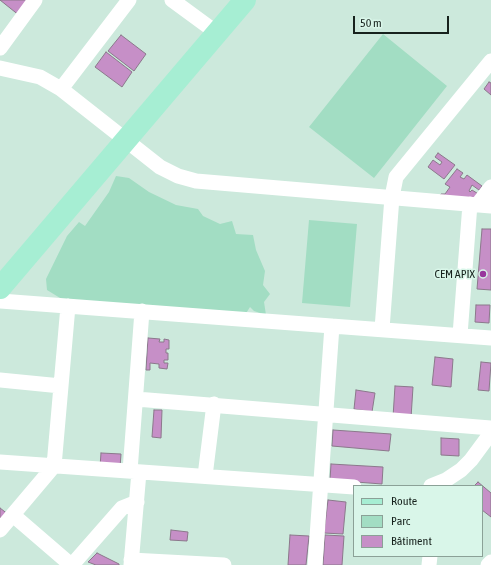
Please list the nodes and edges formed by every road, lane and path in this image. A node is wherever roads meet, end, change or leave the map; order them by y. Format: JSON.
{"nodes":[{"id":1,"x":35,"y":0,"type":"edge"},
{"id":2,"x":129,"y":0,"type":"edge"},
{"id":3,"x":172,"y":0,"type":"edge"},
{"id":4,"x":244,"y":0,"type":"edge"},
{"id":5,"x":217,"y":33,"type":"junction"},
{"id":6,"x":0,"y":48,"type":"edge"},
{"id":7,"x":491,"y":61,"type":"edge"},
{"id":8,"x":0,"y":68,"type":"edge"},
{"id":9,"x":61,"y":89,"type":"junction"},
{"id":10,"x":126,"y":140,"type":"junction"},
{"id":11,"x":491,"y":187,"type":"edge"},
{"id":12,"x":392,"y":197,"type":"junction"},
{"id":13,"x":479,"y":205,"type":"edge"},
{"id":14,"x":0,"y":288,"type":"edge"},
{"id":15,"x":0,"y":301,"type":"edge"},
{"id":16,"x":68,"y":306,"type":"junction"},
{"id":17,"x":142,"y":312,"type":"junction"},
{"id":18,"x":332,"y":326,"type":"junction"},
{"id":19,"x":382,"y":329,"type":"junction"},
{"id":20,"x":460,"y":335,"type":"junction"},
{"id":21,"x":491,"y":338,"type":"edge"},
{"id":22,"x":0,"y":380,"type":"edge"},
{"id":23,"x":61,"y":386,"type":"junction"},
{"id":24,"x":136,"y":399,"type":"junction"},
{"id":25,"x":214,"y":404,"type":"junction"},
{"id":26,"x":326,"y":413,"type":"junction"},
{"id":27,"x":491,"y":428,"type":"edge"},
{"id":28,"x":491,"y":433,"type":"edge"},
{"id":29,"x":0,"y":462,"type":"edge"},
{"id":30,"x":54,"y":466,"type":"junction"},
{"id":31,"x":135,"y":472,"type":"junction"},
{"id":32,"x":205,"y":476,"type":"junction"},
{"id":33,"x":320,"y":484,"type":"junction"},
{"id":34,"x":434,"y":485,"type":"edge"},
{"id":35,"x":353,"y":487,"type":"edge"},
{"id":36,"x":136,"y":502,"type":"junction"},
{"id":37,"x":12,"y":515,"type":"junction"},
{"id":38,"x":0,"y":530,"type":"edge"},
{"id":39,"x":131,"y":562,"type":"edge"},
{"id":40,"x":491,"y":562,"type":"edge"},
{"id":41,"x":71,"y":565,"type":"edge"},
{"id":42,"x":224,"y":565,"type":"edge"},
{"id":43,"x":315,"y":565,"type":"edge"},
{"id":44,"x":488,"y":565,"type":"edge"}],
"edges":[{"from":1,"to":6,"type":"street"},
{"from":2,"to":9,"type":"street"},
{"from":3,"to":5,"type":"street"},
{"from":4,"to":5,"type":"main road"},
{"from":5,"to":10,"type":"main road"},
{"from":7,"to":12,"type":"street"},
{"from":8,"to":9,"type":"street"},
{"from":9,"to":10,"type":"street"},
{"from":10,"to":12,"type":"street"},
{"from":10,"to":14,"type":"main road"},
{"from":11,"to":13,"type":"street"},
{"from":12,"to":13,"type":"street"},
{"from":12,"to":19,"type":"street"},
{"from":13,"to":20,"type":"street"},
{"from":15,"to":16,"type":"street"},
{"from":16,"to":17,"type":"street"},
{"from":16,"to":23,"type":"street"},
{"from":17,"to":18,"type":"street"},
{"from":17,"to":24,"type":"street"},
{"from":18,"to":19,"type":"street"},
{"from":18,"to":26,"type":"street"},
{"from":19,"to":20,"type":"street"},
{"from":20,"to":21,"type":"street"},
{"from":22,"to":23,"type":"street"},
{"from":23,"to":30,"type":"street"},
{"from":24,"to":25,"type":"street"},
{"from":24,"to":31,"type":"street"},
{"from":25,"to":26,"type":"street"},
{"from":25,"to":32,"type":"street"},
{"from":26,"to":27,"type":"street"},
{"from":26,"to":33,"type":"street"},
{"from":28,"to":34,"type":"street"},
{"from":29,"to":30,"type":"street"},
{"from":30,"to":31,"type":"street"},
{"from":30,"to":37,"type":"street"},
{"from":31,"to":32,"type":"street"},
{"from":31,"to":36,"type":"street"},
{"from":32,"to":33,"type":"street"},
{"from":33,"to":35,"type":"street"},
{"from":33,"to":43,"type":"street"},
{"from":36,"to":39,"type":"street"},
{"from":36,"to":41,"type":"street"},
{"from":37,"to":38,"type":"street"},
{"from":37,"to":41,"type":"street"},
{"from":39,"to":42,"type":"street"},
{"from":40,"to":44,"type":"street"}]}
